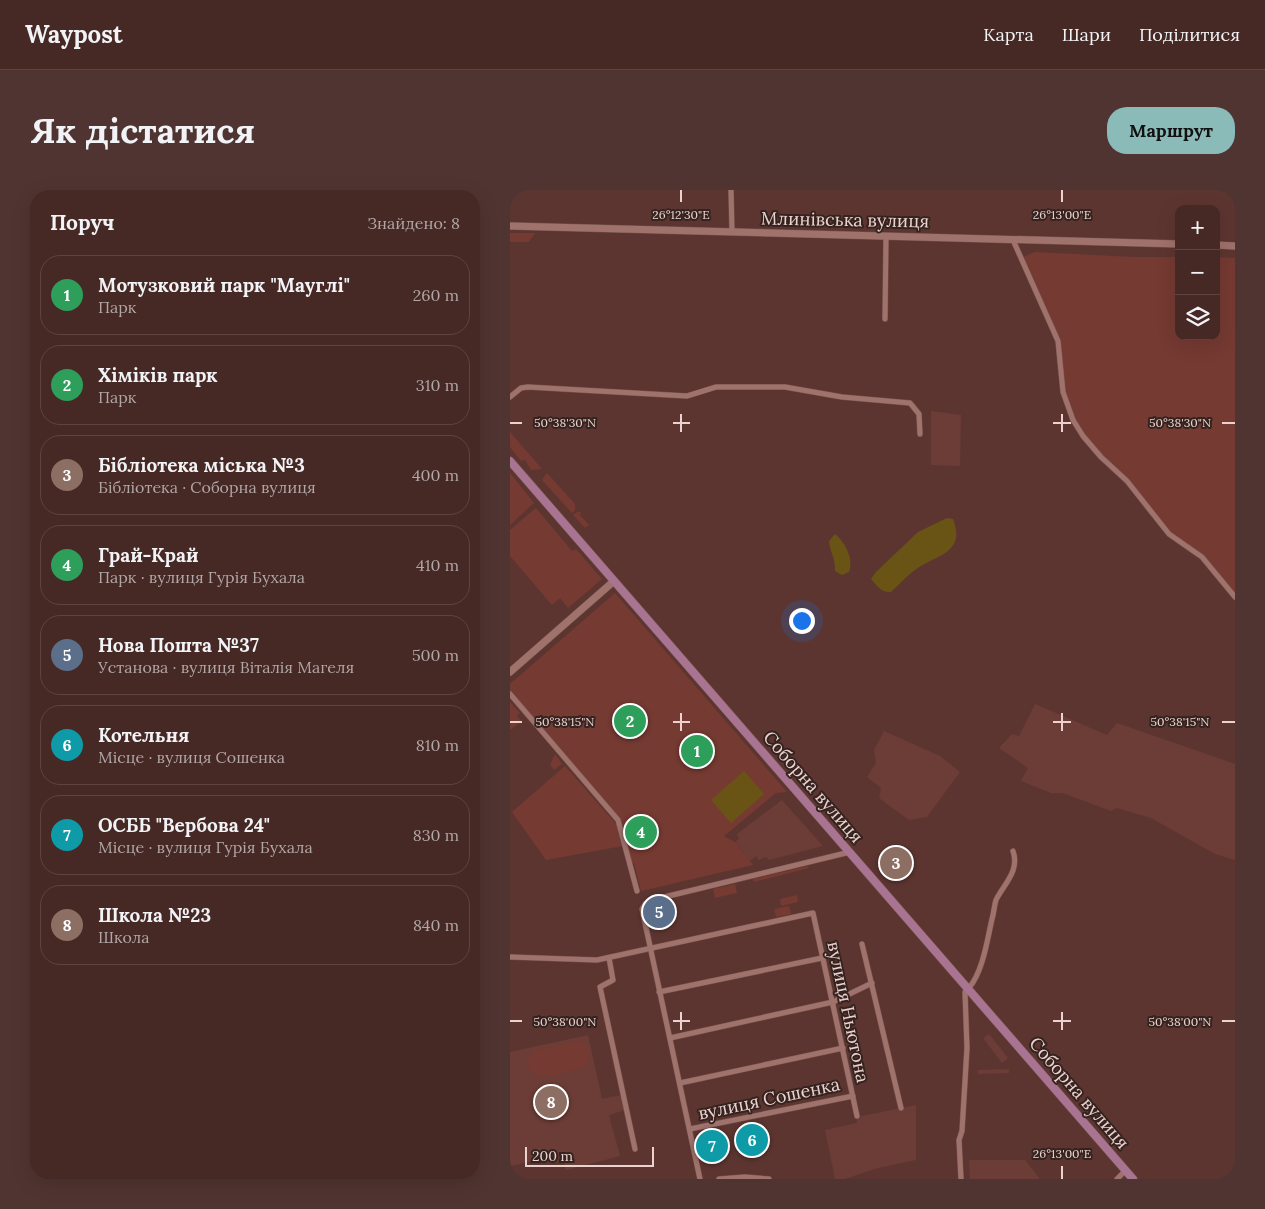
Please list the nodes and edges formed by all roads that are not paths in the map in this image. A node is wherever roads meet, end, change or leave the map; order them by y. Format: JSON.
{"nodes":[{"id":1,"x":731,"y":190,"type":"edge"},
{"id":2,"x":510,"y":226,"type":"edge"},
{"id":3,"x":732,"y":232,"type":"junction"},
{"id":4,"x":886,"y":237,"type":"junction"},
{"id":5,"x":1013,"y":240,"type":"junction"},
{"id":6,"x":1175,"y":244,"type":"edge"},
{"id":7,"x":1220,"y":245,"type":"edge"},
{"id":8,"x":1235,"y":246,"type":"edge"},
{"id":9,"x":885,"y":318,"type":"dead end"},
{"id":10,"x":510,"y":396,"type":"edge"},
{"id":11,"x":920,"y":434,"type":"dead end"},
{"id":12,"x":510,"y":461,"type":"edge"},
{"id":13,"x":614,"y":581,"type":"junction"},
{"id":14,"x":1235,"y":597,"type":"edge"},
{"id":15,"x":510,"y":672,"type":"edge"},
{"id":16,"x":510,"y":694,"type":"edge"},
{"id":17,"x":1013,"y":851,"type":"dead end"},
{"id":18,"x":850,"y":852,"type":"junction"},
{"id":19,"x":637,"y":891,"type":"dead end"},
{"id":20,"x":862,"y":944,"type":"dead end"},
{"id":21,"x":650,"y":948,"type":"junction"},
{"id":22,"x":510,"y":958,"type":"edge"},
{"id":23,"x":609,"y":958,"type":"junction"},
{"id":24,"x":822,"y":958,"type":"junction"},
{"id":25,"x":872,"y":982,"type":"junction"},
{"id":26,"x":967,"y":990,"type":"junction"},
{"id":27,"x":659,"y":992,"type":"junction"},
{"id":28,"x":833,"y":1002,"type":"junction"},
{"id":29,"x":670,"y":1038,"type":"junction"},
{"id":30,"x":843,"y":1048,"type":"junction"},
{"id":31,"x":680,"y":1083,"type":"junction"},
{"id":32,"x":853,"y":1096,"type":"junction"},
{"id":33,"x":901,"y":1108,"type":"dead end"},
{"id":34,"x":857,"y":1116,"type":"dead end"},
{"id":35,"x":690,"y":1129,"type":"junction"},
{"id":36,"x":635,"y":1149,"type":"dead end"},
{"id":37,"x":1126,"y":1170,"type":"junction"},
{"id":38,"x":700,"y":1179,"type":"edge"},
{"id":39,"x":719,"y":1179,"type":"edge"},
{"id":40,"x":769,"y":1179,"type":"edge"},
{"id":41,"x":961,"y":1179,"type":"edge"},
{"id":42,"x":1118,"y":1179,"type":"edge"},
{"id":43,"x":1133,"y":1179,"type":"edge"}],
"edges":[{"from":1,"to":3,"type":"street"},
{"from":2,"to":3,"type":"main road","name":"Млинівська вулиця"},
{"from":3,"to":4,"type":"main road","name":"Млинівська вулиця"},
{"from":4,"to":5,"type":"main road","name":"Млинівська вулиця"},
{"from":4,"to":9,"type":"street"},
{"from":5,"to":6,"type":"main road","name":"Млинівська вулиця"},
{"from":5,"to":14,"type":"street"},
{"from":7,"to":8,"type":"main road"},
{"from":10,"to":11,"type":"street"},
{"from":12,"to":13,"type":"main road","name":"Соборна вулиця"},
{"from":13,"to":15,"type":"main road"},
{"from":13,"to":18,"type":"main road","name":"Соборна вулиця"},
{"from":16,"to":19,"type":"street"},
{"from":17,"to":26,"type":"street"},
{"from":18,"to":21,"type":"street"},
{"from":18,"to":26,"type":"main road","name":"Соборна вулиця"},
{"from":20,"to":25,"type":"street"},
{"from":21,"to":23,"type":"street"},
{"from":21,"to":24,"type":"street","name":"вулиця Ньютона"},
{"from":21,"to":27,"type":"street"},
{"from":22,"to":23,"type":"street"},
{"from":23,"to":36,"type":"street"},
{"from":24,"to":27,"type":"street"},
{"from":24,"to":28,"type":"street","name":"вулиця Ньютона"},
{"from":25,"to":28,"type":"street"},
{"from":25,"to":33,"type":"street"},
{"from":26,"to":37,"type":"main road","name":"Соборна вулиця"},
{"from":26,"to":41,"type":"street"},
{"from":27,"to":29,"type":"street"},
{"from":28,"to":29,"type":"street"},
{"from":28,"to":30,"type":"street","name":"вулиця Ньютона"},
{"from":29,"to":31,"type":"street"},
{"from":30,"to":31,"type":"street"},
{"from":30,"to":32,"type":"street","name":"вулиця Ньютона"},
{"from":31,"to":35,"type":"street"},
{"from":32,"to":34,"type":"street","name":"вулиця Ньютона"},
{"from":32,"to":35,"type":"street","name":"вулиця Сошенка"},
{"from":35,"to":38,"type":"street"},
{"from":37,"to":42,"type":"street"},
{"from":37,"to":43,"type":"main road","name":"Соборна вулиця"},
{"from":39,"to":40,"type":"street"}]}
